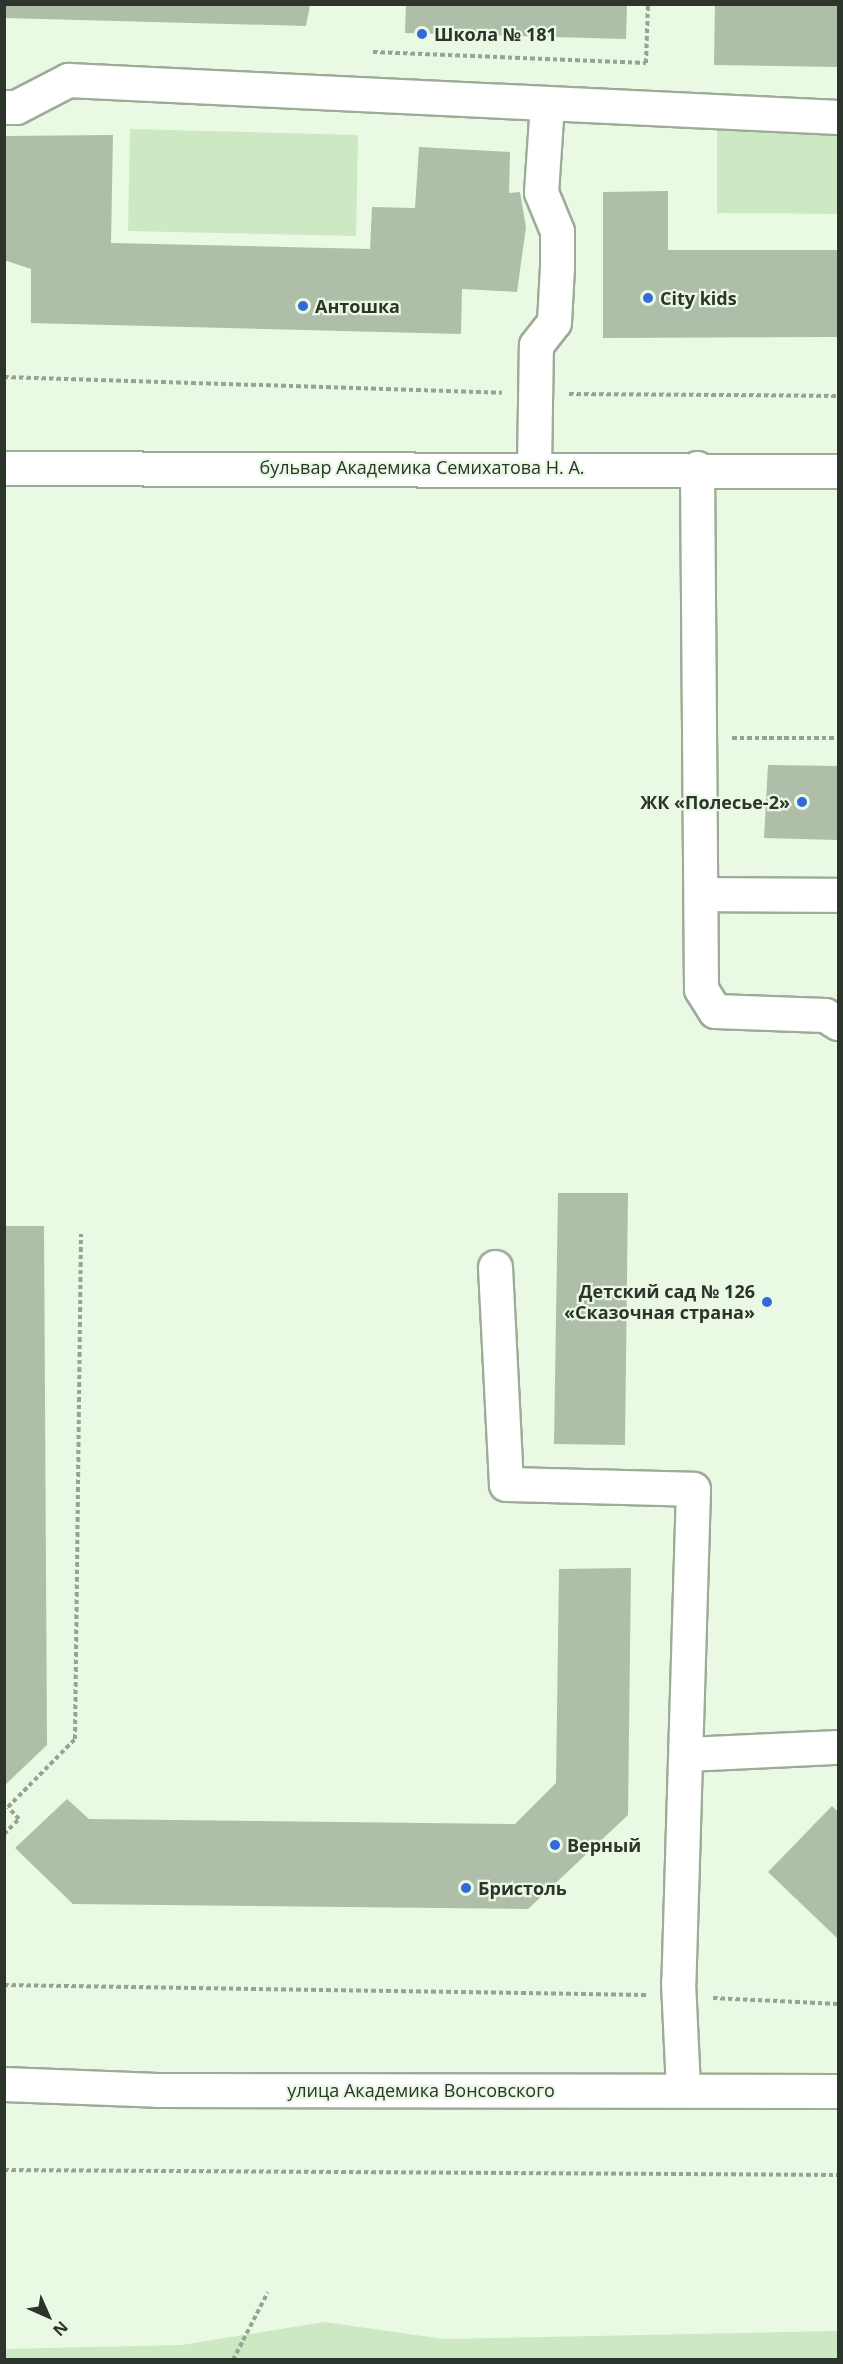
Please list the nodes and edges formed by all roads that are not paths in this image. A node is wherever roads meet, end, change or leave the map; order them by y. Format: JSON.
{"nodes":[{"id":1,"x":547,"y":103,"type":"junction"},
{"id":2,"x":4,"y":107,"type":"edge"},
{"id":3,"x":838,"y":117,"type":"edge"},
{"id":4,"x":534,"y":466,"type":"junction"},
{"id":5,"x":4,"y":468,"type":"edge"},
{"id":6,"x":697,"y":468,"type":"junction"},
{"id":7,"x":838,"y":471,"type":"edge"},
{"id":8,"x":702,"y":894,"type":"junction"},
{"id":9,"x":838,"y":895,"type":"edge"},
{"id":10,"x":834,"y":1014,"type":"edge"},
{"id":11,"x":495,"y":1267,"type":"dead end"},
{"id":12,"x":838,"y":1747,"type":"edge"},
{"id":13,"x":687,"y":1754,"type":"junction"},
{"id":14,"x":4,"y":2084,"type":"edge"},
{"id":15,"x":682,"y":2090,"type":"junction"},
{"id":16,"x":838,"y":2091,"type":"edge"}],
"edges":[{"from":1,"to":2,"type":"street"},
{"from":1,"to":3,"type":"street"},
{"from":1,"to":4,"type":"street"},
{"from":4,"to":5,"type":"street","name":"бульвар Академика Семихатова Н. А."},
{"from":4,"to":6,"type":"street","name":"бульвар Академика Семихатова Н. А."},
{"from":6,"to":7,"type":"street","name":"бульвар Академика Семихатова Н. А."},
{"from":6,"to":8,"type":"street"},
{"from":8,"to":9,"type":"street"},
{"from":8,"to":10,"type":"street"},
{"from":11,"to":13,"type":"street"},
{"from":12,"to":13,"type":"street"},
{"from":13,"to":15,"type":"street"},
{"from":14,"to":15,"type":"street","name":"улица Академика Вонсовского"},
{"from":15,"to":16,"type":"street","name":"улица Академика Вонсовского"}]}
